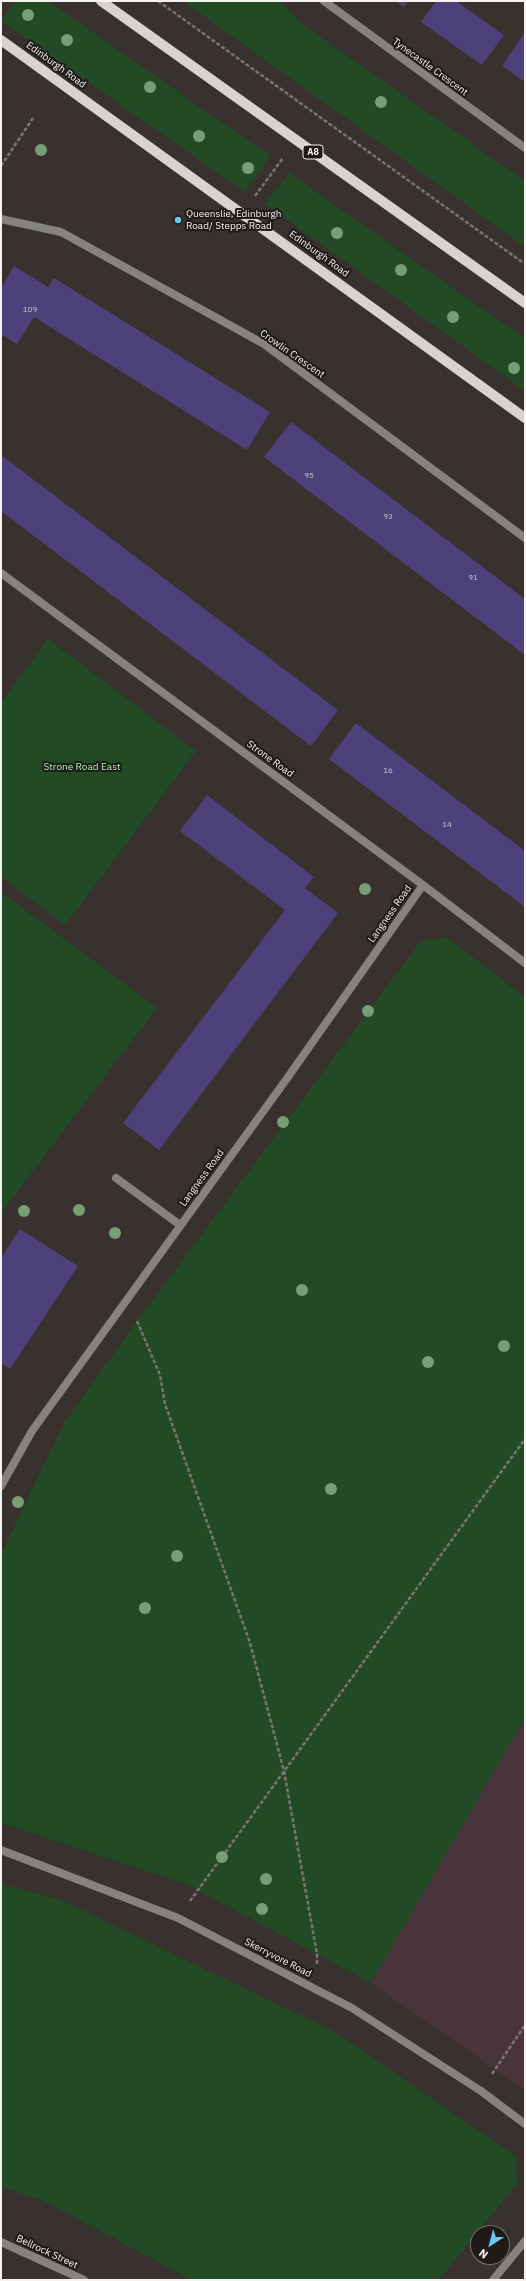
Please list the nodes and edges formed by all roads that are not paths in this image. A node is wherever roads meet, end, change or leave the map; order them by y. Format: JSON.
{"nodes":[{"id":1,"x":101,"y":1,"type":"edge"},
{"id":2,"x":324,"y":1,"type":"edge"},
{"id":3,"x":1,"y":40,"type":"edge"},
{"id":4,"x":525,"y":148,"type":"edge"},
{"id":5,"x":1,"y":219,"type":"edge"},
{"id":6,"x":525,"y":303,"type":"edge"},
{"id":7,"x":525,"y":418,"type":"edge"},
{"id":8,"x":525,"y":538,"type":"edge"},
{"id":9,"x":1,"y":573,"type":"edge"},
{"id":10,"x":423,"y":885,"type":"junction"},
{"id":11,"x":525,"y":963,"type":"edge"},
{"id":12,"x":116,"y":1178,"type":"dead end"},
{"id":13,"x":180,"y":1225,"type":"junction"},
{"id":14,"x":1,"y":1486,"type":"edge"},
{"id":15,"x":1,"y":1850,"type":"edge"},
{"id":16,"x":525,"y":2124,"type":"edge"},
{"id":17,"x":525,"y":2240,"type":"edge"},
{"id":18,"x":1,"y":2242,"type":"edge"},
{"id":19,"x":84,"y":2280,"type":"edge"},
{"id":20,"x":493,"y":2280,"type":"edge"}],
"edges":[{"from":1,"to":6,"type":"main road","number":"A8"},
{"from":2,"to":4,"type":"street","name":"Tynecastle Crescent"},
{"from":3,"to":7,"type":"main road","name":"Edinburgh Road"},
{"from":5,"to":8,"type":"street","name":"Crowlin Crescent"},
{"from":9,"to":10,"type":"street","name":"Strone Road"},
{"from":10,"to":11,"type":"street","name":"Strone Road"},
{"from":10,"to":13,"type":"street","name":"Langness Road"},
{"from":12,"to":13,"type":"street"},
{"from":13,"to":14,"type":"street","name":"Langness Road"},
{"from":15,"to":16,"type":"street","name":"Skerryvore Road"},
{"from":17,"to":20,"type":"street"},
{"from":18,"to":19,"type":"street","name":"Bellrock Street"}]}
